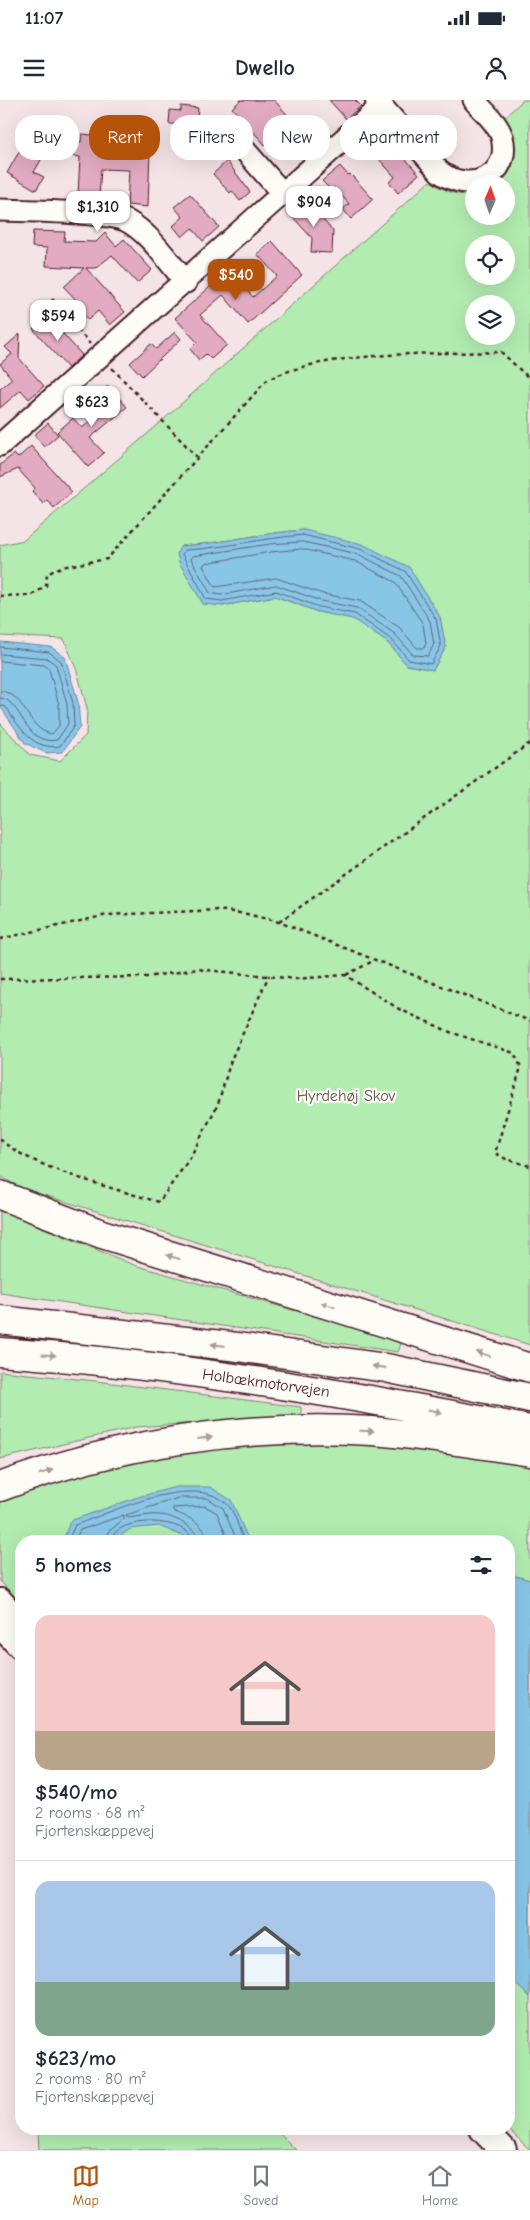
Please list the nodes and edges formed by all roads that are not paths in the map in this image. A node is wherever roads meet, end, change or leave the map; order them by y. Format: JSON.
{"nodes":[{"id":1,"x":474,"y":100,"type":"edge"},
{"id":2,"x":378,"y":103,"type":"edge"},
{"id":3,"x":253,"y":160,"type":"edge"},
{"id":4,"x":283,"y":194,"type":"junction"},
{"id":5,"x":0,"y":210,"type":"edge"},
{"id":6,"x":186,"y":282,"type":"junction"},
{"id":7,"x":0,"y":446,"type":"edge"},
{"id":8,"x":0,"y":1195,"type":"edge"},
{"id":9,"x":0,"y":1320,"type":"edge"},
{"id":10,"x":0,"y":1352,"type":"edge"},
{"id":11,"x":530,"y":1368,"type":"edge"},
{"id":12,"x":530,"y":1398,"type":"edge"},
{"id":13,"x":530,"y":1430,"type":"edge"},
{"id":14,"x":530,"y":1452,"type":"edge"},
{"id":15,"x":0,"y":1487,"type":"edge"},
{"id":16,"x":0,"y":1602,"type":"edge"},
{"id":17,"x":15,"y":1618,"type":"edge"},
{"id":18,"x":0,"y":1624,"type":"edge"},
{"id":19,"x":15,"y":1640,"type":"edge"},
{"id":20,"x":489,"y":2135,"type":"edge"},
{"id":21,"x":503,"y":2150,"type":"edge"}],
"edges":[{"from":1,"to":2,"type":"street"},
{"from":2,"to":4,"type":"street"},
{"from":3,"to":4,"type":"street"},
{"from":4,"to":6,"type":"street"},
{"from":5,"to":6,"type":"street"},
{"from":6,"to":7,"type":"street"},
{"from":11,"to":8,"type":"highway","one_way":true},
{"from":12,"to":9,"type":"highway","name":"Holbækmotorvejen","one_way":true},
{"from":10,"to":13,"type":"highway","name":"Holbækmotorvejen","one_way":true},
{"from":15,"to":14,"type":"highway","one_way":true},
{"from":16,"to":17,"type":"main road"},
{"from":18,"to":19,"type":"main road"},
{"from":20,"to":21,"type":"main road"}]}
